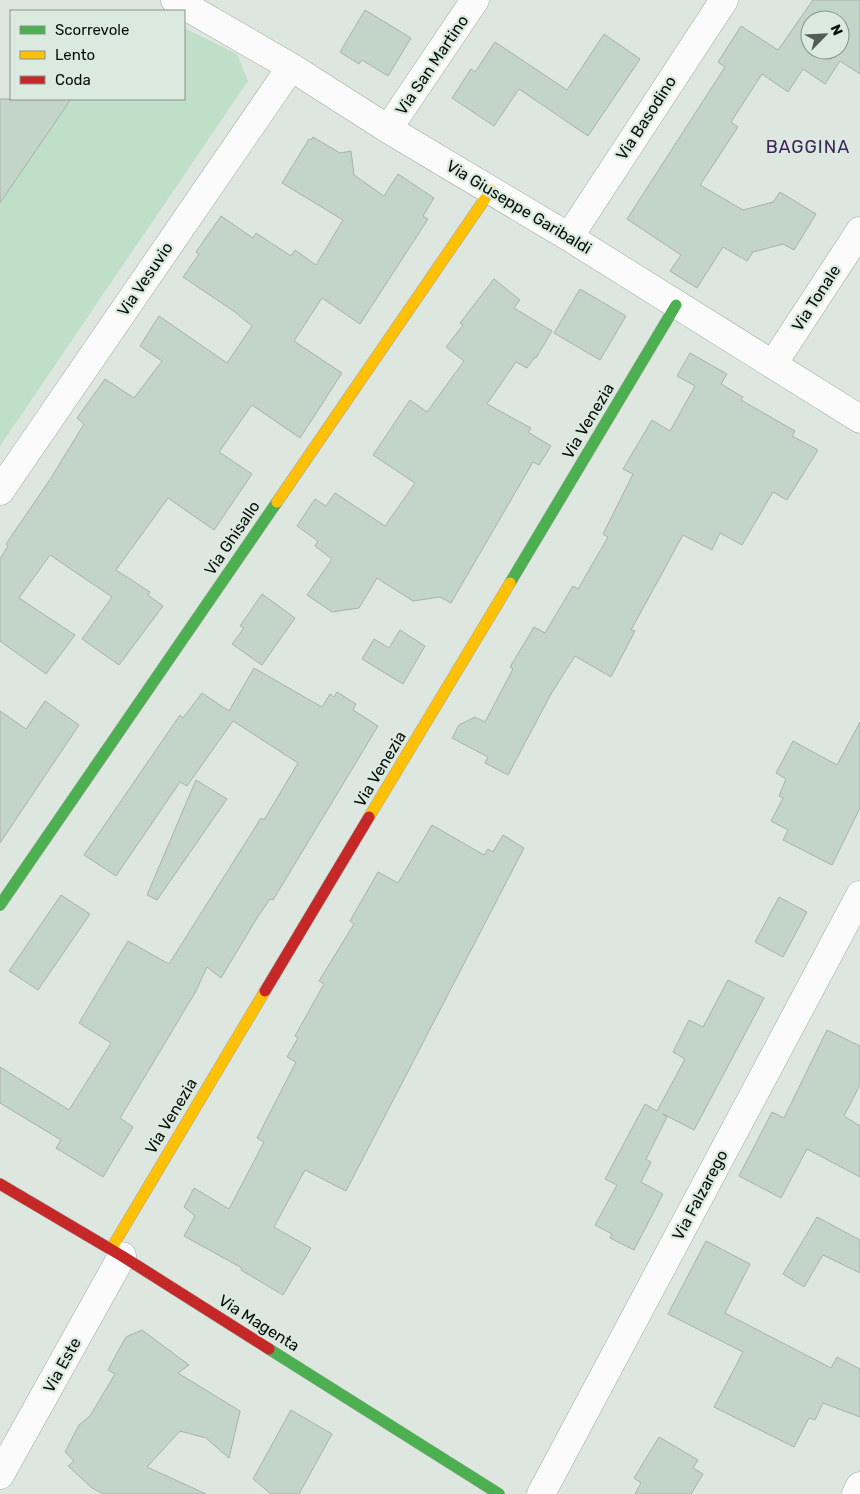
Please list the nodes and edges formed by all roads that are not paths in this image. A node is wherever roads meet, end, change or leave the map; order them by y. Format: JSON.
{"nodes":[{"id":1,"x":175,"y":0,"type":"edge"},
{"id":2,"x":475,"y":0,"type":"edge"},
{"id":3,"x":724,"y":0,"type":"edge"},
{"id":4,"x":291,"y":67,"type":"junction"},
{"id":5,"x":388,"y":129,"type":"junction"},
{"id":6,"x":491,"y":190,"type":"junction"},
{"id":7,"x":860,"y":231,"type":"edge"},
{"id":8,"x":569,"y":237,"type":"junction"},
{"id":9,"x":676,"y":305,"type":"junction"},
{"id":10,"x":773,"y":364,"type":"junction"},
{"id":11,"x":860,"y":419,"type":"edge"},
{"id":12,"x":0,"y":491,"type":"edge"},
{"id":13,"x":860,"y":895,"type":"edge"},
{"id":14,"x":0,"y":905,"type":"edge"},
{"id":15,"x":0,"y":1184,"type":"edge"},
{"id":16,"x":116,"y":1252,"type":"junction"},
{"id":17,"x":0,"y":1474,"type":"edge"},
{"id":18,"x":860,"y":1486,"type":"edge"},
{"id":19,"x":498,"y":1494,"type":"edge"},
{"id":20,"x":541,"y":1494,"type":"edge"},
{"id":21,"x":856,"y":1494,"type":"edge"}],
"edges":[{"from":1,"to":4,"type":"street","name":"Via Giuseppe Garibaldi"},
{"from":2,"to":5,"type":"street","name":"Via San Martino"},
{"from":3,"to":8,"type":"street","name":"Via Basodino"},
{"from":4,"to":5,"type":"street","name":"Via Giuseppe Garibaldi"},
{"from":4,"to":12,"type":"street","name":"Via Vesuvio"},
{"from":5,"to":6,"type":"street","name":"Via Giuseppe Garibaldi"},
{"from":6,"to":8,"type":"street","name":"Via Giuseppe Garibaldi"},
{"from":6,"to":14,"type":"street","name":"Via Ghisallo"},
{"from":7,"to":10,"type":"street","name":"Via Tonale"},
{"from":8,"to":9,"type":"street","name":"Via Giuseppe Garibaldi"},
{"from":9,"to":10,"type":"street","name":"Via Giuseppe Garibaldi"},
{"from":9,"to":16,"type":"street","name":"Via Venezia"},
{"from":10,"to":11,"type":"street","name":"Via Giuseppe Garibaldi"},
{"from":13,"to":20,"type":"street","name":"Via Falzarego"},
{"from":15,"to":16,"type":"street","name":"Via Magenta"},
{"from":16,"to":17,"type":"street","name":"Via Este"},
{"from":16,"to":19,"type":"street","name":"Via Magenta"},
{"from":18,"to":21,"type":"street"}]}
